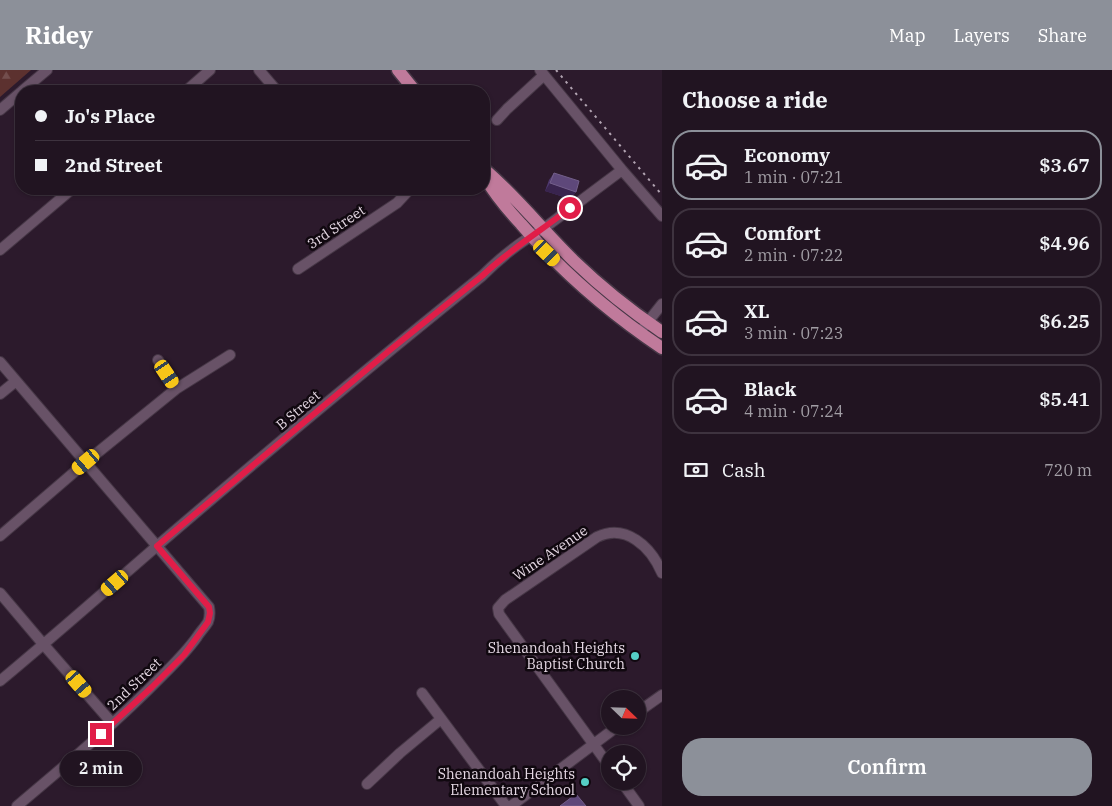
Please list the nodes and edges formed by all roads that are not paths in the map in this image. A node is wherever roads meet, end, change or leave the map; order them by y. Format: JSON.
{"nodes":[{"id":1,"x":47,"y":70,"type":"edge"},
{"id":2,"x":210,"y":70,"type":"edge"},
{"id":3,"x":259,"y":70,"type":"edge"},
{"id":4,"x":398,"y":70,"type":"edge"},
{"id":5,"x":542,"y":72,"type":"edge"},
{"id":6,"x":30,"y":85,"type":"edge"},
{"id":7,"x":193,"y":85,"type":"edge"},
{"id":8,"x":272,"y":85,"type":"edge"},
{"id":9,"x":411,"y":85,"type":"edge"},
{"id":10,"x":15,"y":98,"type":"edge"},
{"id":11,"x":0,"y":110,"type":"edge"},
{"id":12,"x":497,"y":120,"type":"dead end"},
{"id":13,"x":622,"y":170,"type":"junction"},
{"id":14,"x":490,"y":174,"type":"edge"},
{"id":15,"x":490,"y":186,"type":"edge"},
{"id":16,"x":65,"y":195,"type":"edge"},
{"id":17,"x":404,"y":195,"type":"edge"},
{"id":18,"x":662,"y":216,"type":"edge"},
{"id":19,"x":543,"y":229,"type":"junction"},
{"id":20,"x":530,"y":236,"type":"junction"},
{"id":21,"x":0,"y":250,"type":"edge"},
{"id":22,"x":298,"y":268,"type":"dead end"},
{"id":23,"x":662,"y":304,"type":"edge"},
{"id":24,"x":647,"y":322,"type":"junction"},
{"id":25,"x":639,"y":332,"type":"junction"},
{"id":26,"x":662,"y":332,"type":"edge"},
{"id":27,"x":662,"y":348,"type":"edge"},
{"id":28,"x":230,"y":355,"type":"dead end"},
{"id":29,"x":158,"y":360,"type":"dead end"},
{"id":30,"x":0,"y":362,"type":"edge"},
{"id":31,"x":16,"y":381,"type":"junction"},
{"id":32,"x":176,"y":389,"type":"junction"},
{"id":33,"x":0,"y":394,"type":"edge"},
{"id":34,"x":86,"y":462,"type":"junction"},
{"id":35,"x":0,"y":536,"type":"edge"},
{"id":36,"x":157,"y":546,"type":"junction"},
{"id":37,"x":662,"y":573,"type":"edge"},
{"id":38,"x":0,"y":593,"type":"edge"},
{"id":39,"x":44,"y":645,"type":"junction"},
{"id":40,"x":0,"y":681,"type":"edge"},
{"id":41,"x":422,"y":693,"type":"dead end"},
{"id":42,"x":662,"y":695,"type":"edge"},
{"id":43,"x":646,"y":706,"type":"edge"},
{"id":44,"x":441,"y":719,"type":"junction"},
{"id":45,"x":112,"y":723,"type":"junction"},
{"id":46,"x":606,"y":735,"type":"edge"},
{"id":47,"x":593,"y":744,"type":"junction"},
{"id":48,"x":601,"y":755,"type":"edge"},
{"id":49,"x":367,"y":784,"type":"dead end"},
{"id":50,"x":627,"y":790,"type":"edge"},
{"id":51,"x":17,"y":806,"type":"edge"},
{"id":52,"x":506,"y":806,"type":"edge"},
{"id":53,"x":511,"y":806,"type":"edge"},
{"id":54,"x":639,"y":806,"type":"edge"}],
"edges":[{"from":1,"to":6,"type":"street"},
{"from":2,"to":7,"type":"street"},
{"from":3,"to":8,"type":"street"},
{"from":4,"to":9,"type":"main road"},
{"from":5,"to":12,"type":"street"},
{"from":5,"to":13,"type":"street"},
{"from":10,"to":11,"type":"street"},
{"from":13,"to":18,"type":"street"},
{"from":13,"to":19,"type":"street","name":"B Street"},
{"from":14,"to":19,"type":"main road"},
{"from":15,"to":20,"type":"main road"},
{"from":16,"to":21,"type":"street"},
{"from":17,"to":22,"type":"street","name":"3rd Street"},
{"from":19,"to":20,"type":"street","name":"B Street"},
{"from":19,"to":24,"type":"main road"},
{"from":20,"to":25,"type":"main road"},
{"from":20,"to":36,"type":"street","name":"B Street"},
{"from":23,"to":24,"type":"street"},
{"from":24,"to":25,"type":"street"},
{"from":24,"to":26,"type":"main road"},
{"from":25,"to":27,"type":"main road"},
{"from":28,"to":32,"type":"street"},
{"from":29,"to":32,"type":"street"},
{"from":30,"to":31,"type":"street"},
{"from":31,"to":33,"type":"street"},
{"from":31,"to":34,"type":"street"},
{"from":32,"to":34,"type":"street"},
{"from":34,"to":35,"type":"street"},
{"from":34,"to":36,"type":"street"},
{"from":36,"to":39,"type":"street","name":"B Street"},
{"from":36,"to":45,"type":"street","name":"2nd Street"},
{"from":37,"to":47,"type":"street","name":"Wine Avenue"},
{"from":38,"to":39,"type":"street"},
{"from":39,"to":40,"type":"street","name":"B Street"},
{"from":39,"to":45,"type":"street"},
{"from":41,"to":44,"type":"street"},
{"from":42,"to":43,"type":"street"},
{"from":44,"to":49,"type":"street"},
{"from":44,"to":52,"type":"street"},
{"from":45,"to":51,"type":"street","name":"2nd Street"},
{"from":46,"to":47,"type":"street"},
{"from":47,"to":48,"type":"street"},
{"from":47,"to":53,"type":"street"},
{"from":50,"to":54,"type":"street"}]}
